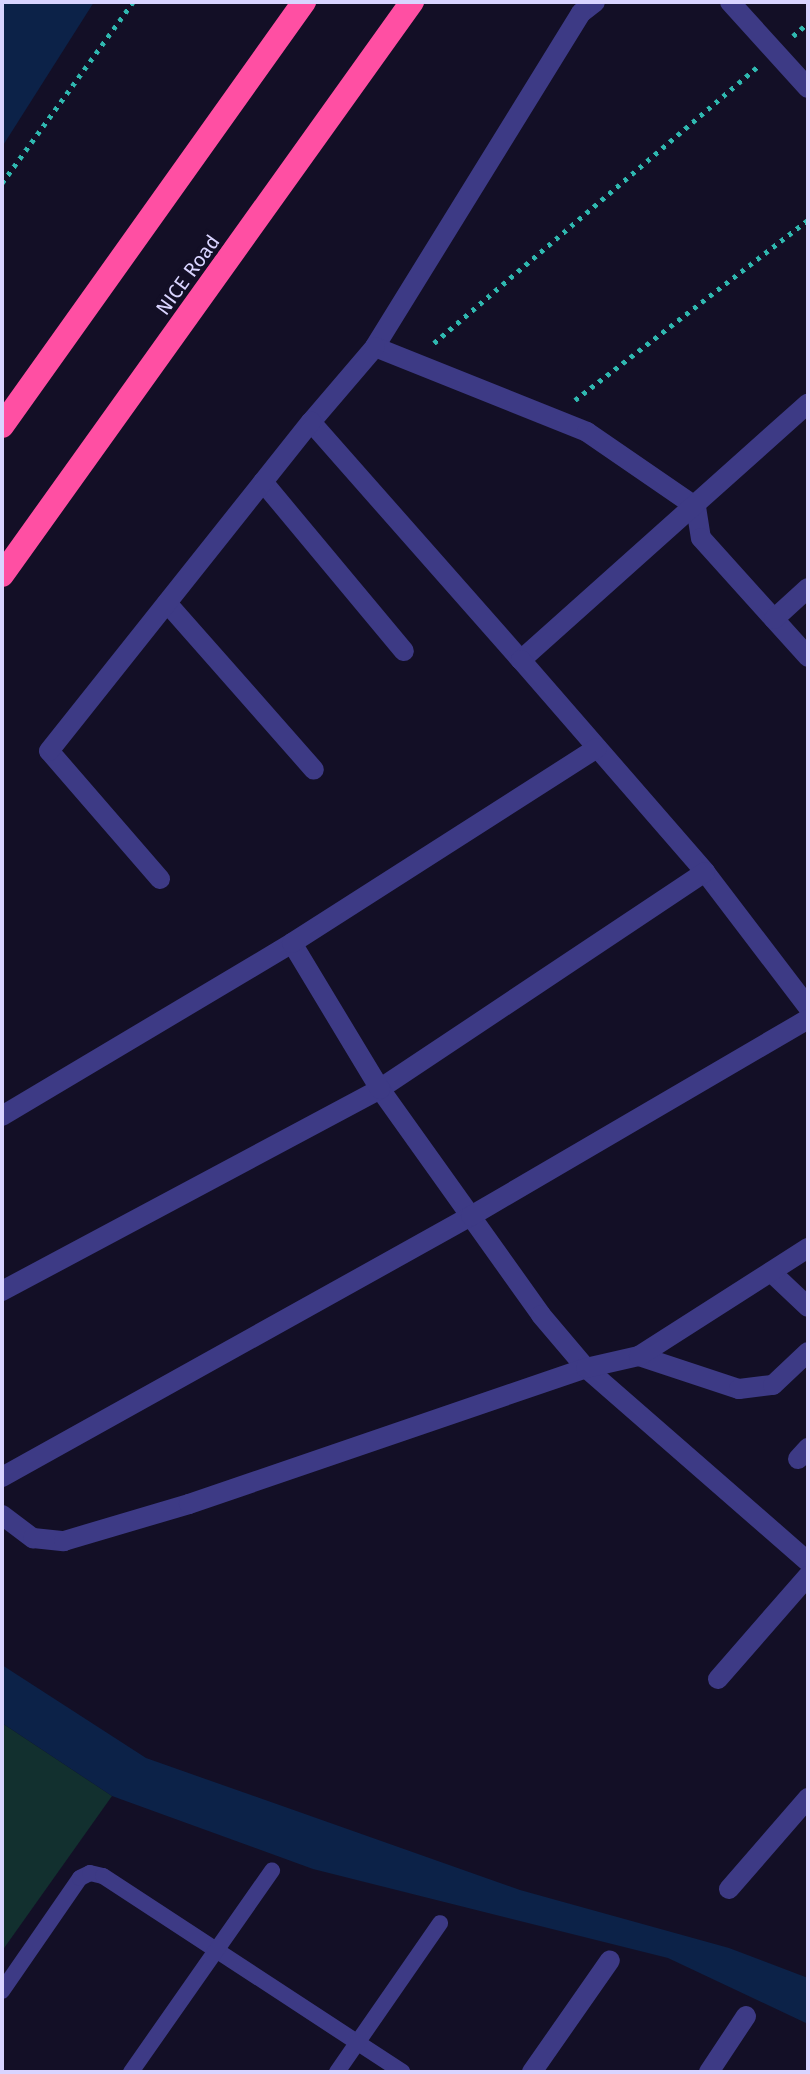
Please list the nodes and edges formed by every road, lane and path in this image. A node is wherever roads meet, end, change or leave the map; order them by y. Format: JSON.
{"nodes":[{"id":1,"x":133,"y":2,"type":"edge"},
{"id":2,"x":304,"y":2,"type":"edge"},
{"id":3,"x":412,"y":2,"type":"edge"},
{"id":4,"x":595,"y":2,"type":"edge"},
{"id":5,"x":730,"y":2,"type":"edge"},
{"id":6,"x":808,"y":23,"type":"edge"},
{"id":7,"x":775,"y":52,"type":"junction"},
{"id":8,"x":808,"y":88,"type":"edge"},
{"id":9,"x":2,"y":183,"type":"edge"},
{"id":10,"x":808,"y":220,"type":"edge"},
{"id":11,"x":375,"y":347,"type":"junction"},
{"id":12,"x":412,"y":362,"type":"junction"},
{"id":13,"x":808,"y":403,"type":"edge"},
{"id":14,"x":552,"y":418,"type":"junction"},
{"id":15,"x":311,"y":422,"type":"junction"},
{"id":16,"x":2,"y":426,"type":"edge"},
{"id":17,"x":263,"y":482,"type":"junction"},
{"id":18,"x":696,"y":507,"type":"junction"},
{"id":19,"x":2,"y":575,"type":"edge"},
{"id":20,"x":808,"y":588,"type":"edge"},
{"id":21,"x":167,"y":603,"type":"junction"},
{"id":22,"x":774,"y":619,"type":"junction"},
{"id":23,"x":404,"y":651,"type":"dead end"},
{"id":24,"x":808,"y":657,"type":"edge"},
{"id":25,"x":521,"y":660,"type":"junction"},
{"id":26,"x":597,"y":748,"type":"junction"},
{"id":27,"x":314,"y":770,"type":"dead end"},
{"id":28,"x":705,"y":872,"type":"junction"},
{"id":29,"x":160,"y":879,"type":"dead end"},
{"id":30,"x":292,"y":943,"type":"junction"},
{"id":31,"x":808,"y":1007,"type":"edge"},
{"id":32,"x":808,"y":1019,"type":"edge"},
{"id":33,"x":380,"y":1089,"type":"junction"},
{"id":34,"x":2,"y":1116,"type":"edge"},
{"id":35,"x":471,"y":1216,"type":"junction"},
{"id":36,"x":808,"y":1248,"type":"edge"},
{"id":37,"x":771,"y":1272,"type":"junction"},
{"id":38,"x":2,"y":1291,"type":"edge"},
{"id":39,"x":808,"y":1307,"type":"edge"},
{"id":40,"x":808,"y":1352,"type":"edge"},
{"id":41,"x":639,"y":1356,"type":"junction"},
{"id":42,"x":586,"y":1368,"type":"junction"},
{"id":43,"x":2,"y":1477,"type":"edge"},
{"id":44,"x":2,"y":1515,"type":"edge"},
{"id":45,"x":808,"y":1562,"type":"edge"},
{"id":46,"x":808,"y":1576,"type":"edge"},
{"id":47,"x":718,"y":1679,"type":"dead end"},
{"id":48,"x":808,"y":1798,"type":"edge"},
{"id":49,"x":272,"y":1871,"type":"dead end"},
{"id":50,"x":729,"y":1889,"type":"dead end"},
{"id":51,"x":440,"y":1923,"type":"dead end"},
{"id":52,"x":218,"y":1949,"type":"junction"},
{"id":53,"x":610,"y":1960,"type":"dead end"},
{"id":54,"x":2,"y":1991,"type":"edge"},
{"id":55,"x":746,"y":2016,"type":"dead end"},
{"id":56,"x":358,"y":2042,"type":"junction"},
{"id":57,"x":131,"y":2072,"type":"edge"},
{"id":58,"x":337,"y":2072,"type":"edge"},
{"id":59,"x":403,"y":2072,"type":"edge"},
{"id":60,"x":532,"y":2072,"type":"edge"},
{"id":61,"x":709,"y":2072,"type":"edge"}],
"edges":[{"from":1,"to":9,"type":"path"},
{"from":2,"to":16,"type":"highway"},
{"from":3,"to":19,"type":"highway","name":"NICE Road"},
{"from":4,"to":11,"type":"street"},
{"from":5,"to":7,"type":"street"},
{"from":6,"to":7,"type":"path"},
{"from":7,"to":8,"type":"street"},
{"from":7,"to":12,"type":"path"},
{"from":10,"to":14,"type":"path"},
{"from":11,"to":12,"type":"street"},
{"from":11,"to":15,"type":"street"},
{"from":12,"to":14,"type":"street"},
{"from":13,"to":18,"type":"street"},
{"from":14,"to":18,"type":"street"},
{"from":15,"to":17,"type":"street"},
{"from":15,"to":25,"type":"street"},
{"from":17,"to":21,"type":"street"},
{"from":17,"to":23,"type":"street"},
{"from":18,"to":22,"type":"street"},
{"from":18,"to":25,"type":"street"},
{"from":20,"to":22,"type":"street"},
{"from":21,"to":27,"type":"street"},
{"from":21,"to":29,"type":"street"},
{"from":22,"to":24,"type":"street"},
{"from":25,"to":26,"type":"street"},
{"from":26,"to":28,"type":"street"},
{"from":26,"to":30,"type":"street"},
{"from":28,"to":31,"type":"street"},
{"from":28,"to":33,"type":"street"},
{"from":30,"to":33,"type":"street"},
{"from":30,"to":34,"type":"street"},
{"from":32,"to":35,"type":"street"},
{"from":33,"to":35,"type":"street"},
{"from":33,"to":38,"type":"street"},
{"from":35,"to":42,"type":"street"},
{"from":35,"to":43,"type":"street"},
{"from":36,"to":37,"type":"street"},
{"from":37,"to":39,"type":"street"},
{"from":37,"to":41,"type":"street"},
{"from":40,"to":41,"type":"street"},
{"from":41,"to":42,"type":"street"},
{"from":42,"to":44,"type":"street"},
{"from":42,"to":45,"type":"street"},
{"from":46,"to":47,"type":"street"},
{"from":48,"to":50,"type":"street"},
{"from":49,"to":52,"type":"lane"},
{"from":51,"to":56,"type":"lane"},
{"from":52,"to":54,"type":"lane"},
{"from":52,"to":56,"type":"lane"},
{"from":52,"to":57,"type":"lane"},
{"from":53,"to":60,"type":"street"},
{"from":55,"to":61,"type":"street"},
{"from":56,"to":58,"type":"lane"},
{"from":56,"to":59,"type":"lane"}]}
